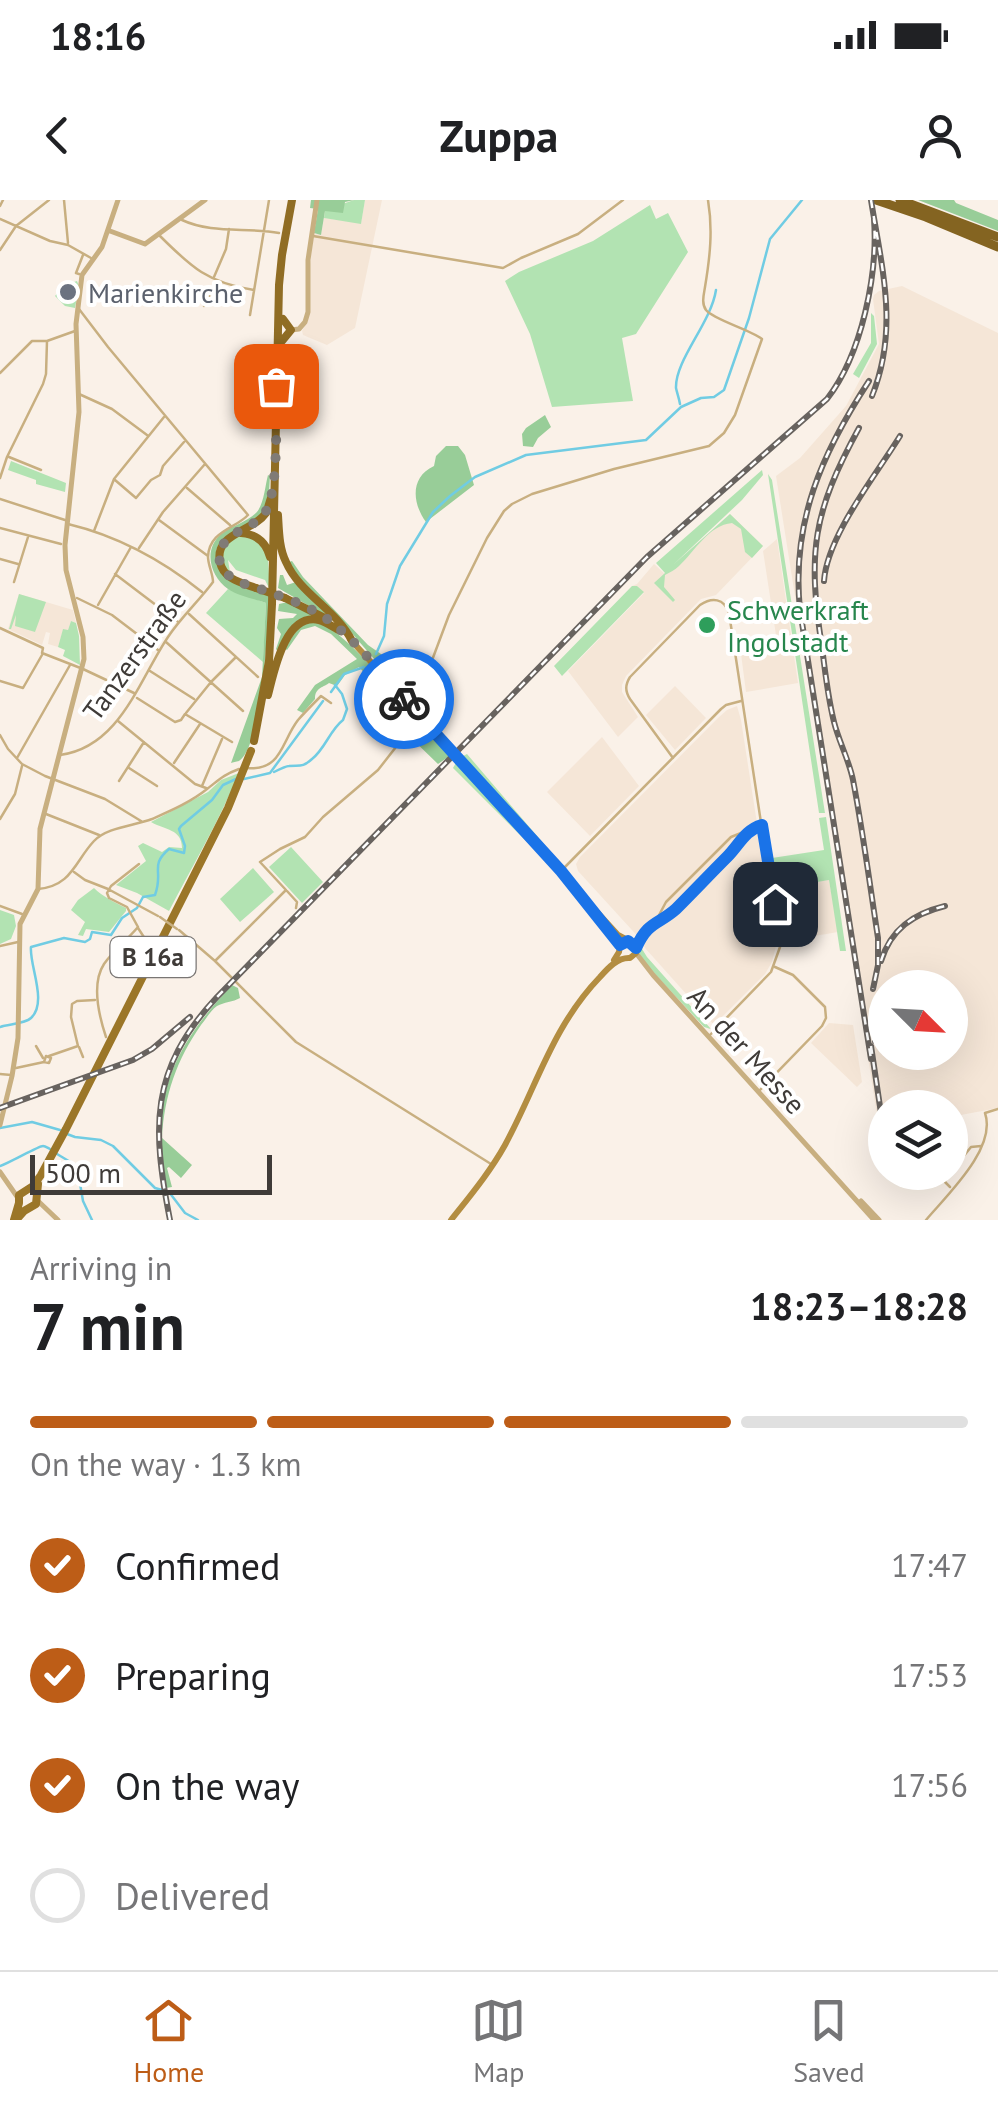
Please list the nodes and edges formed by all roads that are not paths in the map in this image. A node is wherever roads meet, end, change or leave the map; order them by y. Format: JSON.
{"nodes":[{"id":1,"x":3,"y":200,"type":"edge"},
{"id":2,"x":49,"y":200,"type":"edge"},
{"id":3,"x":64,"y":200,"type":"edge"},
{"id":4,"x":118,"y":200,"type":"edge"},
{"id":5,"x":204,"y":200,"type":"edge"},
{"id":6,"x":269,"y":200,"type":"edge"},
{"id":7,"x":294,"y":200,"type":"edge"},
{"id":8,"x":317,"y":200,"type":"edge"},
{"id":9,"x":624,"y":200,"type":"edge"},
{"id":10,"x":708,"y":200,"type":"edge"},
{"id":11,"x":876,"y":200,"type":"edge"},
{"id":12,"x":900,"y":200,"type":"edge"},
{"id":13,"x":0,"y":206,"type":"edge"},
{"id":14,"x":0,"y":219,"type":"edge"},
{"id":15,"x":180,"y":219,"type":"junction"},
{"id":16,"x":16,"y":226,"type":"junction"},
{"id":17,"x":229,"y":228,"type":"junction"},
{"id":18,"x":109,"y":230,"type":"junction"},
{"id":19,"x":263,"y":230,"type":"junction"},
{"id":20,"x":278,"y":232,"type":"dead end"},
{"id":21,"x":158,"y":235,"type":"junction"},
{"id":22,"x":312,"y":235,"type":"junction"},
{"id":23,"x":998,"y":238,"type":"edge"},
{"id":24,"x":68,"y":245,"type":"junction"},
{"id":25,"x":998,"y":247,"type":"edge"},
{"id":26,"x":0,"y":250,"type":"edge"},
{"id":27,"x":83,"y":254,"type":"junction"},
{"id":28,"x":92,"y":259,"type":"junction"},
{"id":29,"x":82,"y":275,"type":"junction"},
{"id":30,"x":216,"y":280,"type":"junction"},
{"id":31,"x":254,"y":290,"type":"junction"},
{"id":32,"x":204,"y":306,"type":"dead end"},
{"id":33,"x":78,"y":308,"type":"junction"},
{"id":34,"x":250,"y":315,"type":"dead end"},
{"id":35,"x":282,"y":319,"type":"junction"},
{"id":36,"x":76,"y":330,"type":"junction"},
{"id":37,"x":291,"y":330,"type":"junction"},
{"id":38,"x":47,"y":341,"type":"junction"},
{"id":39,"x":282,"y":341,"type":"junction"},
{"id":40,"x":0,"y":373,"type":"edge"},
{"id":41,"x":80,"y":394,"type":"junction"},
{"id":42,"x":165,"y":416,"type":"junction"},
{"id":43,"x":148,"y":436,"type":"junction"},
{"id":44,"x":186,"y":440,"type":"junction"},
{"id":45,"x":7,"y":456,"type":"junction"},
{"id":46,"x":275,"y":457,"type":"junction"},
{"id":47,"x":206,"y":463,"type":"junction"},
{"id":48,"x":41,"y":470,"type":"dead end"},
{"id":49,"x":0,"y":478,"type":"edge"},
{"id":50,"x":114,"y":480,"type":"junction"},
{"id":51,"x":186,"y":486,"type":"junction"},
{"id":52,"x":0,"y":499,"type":"edge"},
{"id":53,"x":278,"y":516,"type":"junction"},
{"id":54,"x":158,"y":519,"type":"junction"},
{"id":55,"x":66,"y":522,"type":"junction"},
{"id":56,"x":0,"y":528,"type":"edge"},
{"id":57,"x":94,"y":530,"type":"junction"},
{"id":58,"x":234,"y":530,"type":"junction"},
{"id":59,"x":29,"y":536,"type":"junction"},
{"id":60,"x":65,"y":544,"type":"junction"},
{"id":61,"x":131,"y":546,"type":"junction"},
{"id":62,"x":138,"y":550,"type":"junction"},
{"id":63,"x":208,"y":556,"type":"junction"},
{"id":64,"x":0,"y":560,"type":"edge"},
{"id":65,"x":19,"y":564,"type":"junction"},
{"id":66,"x":273,"y":573,"type":"junction"},
{"id":67,"x":115,"y":574,"type":"junction"},
{"id":68,"x":14,"y":582,"type":"dead end"},
{"id":69,"x":204,"y":594,"type":"junction"},
{"id":70,"x":73,"y":598,"type":"junction"},
{"id":71,"x":97,"y":606,"type":"junction"},
{"id":72,"x":188,"y":612,"type":"junction"},
{"id":73,"x":178,"y":622,"type":"junction"},
{"id":74,"x":0,"y":628,"type":"edge"},
{"id":75,"x":342,"y":631,"type":"junction"},
{"id":76,"x":165,"y":641,"type":"junction"},
{"id":77,"x":352,"y":641,"type":"junction"},
{"id":78,"x":159,"y":651,"type":"junction"},
{"id":79,"x":42,"y":653,"type":"junction"},
{"id":80,"x":236,"y":657,"type":"junction"},
{"id":81,"x":71,"y":664,"type":"junction"},
{"id":82,"x":83,"y":669,"type":"junction"},
{"id":83,"x":149,"y":670,"type":"junction"},
{"id":84,"x":258,"y":677,"type":"dead end"},
{"id":85,"x":0,"y":681,"type":"edge"},
{"id":86,"x":211,"y":682,"type":"junction"},
{"id":87,"x":135,"y":695,"type":"junction"},
{"id":88,"x":195,"y":700,"type":"junction"},
{"id":89,"x":742,"y":701,"type":"junction"},
{"id":90,"x":331,"y":704,"type":"dead end"},
{"id":91,"x":419,"y":706,"type":"dead end"},
{"id":92,"x":264,"y":709,"type":"junction"},
{"id":93,"x":243,"y":711,"type":"dead end"},
{"id":94,"x":410,"y":713,"type":"dead end"},
{"id":95,"x":185,"y":714,"type":"junction"},
{"id":96,"x":117,"y":721,"type":"junction"},
{"id":97,"x":200,"y":724,"type":"junction"},
{"id":98,"x":0,"y":726,"type":"edge"},
{"id":99,"x":1,"y":737,"type":"edge"},
{"id":100,"x":222,"y":738,"type":"junction"},
{"id":101,"x":144,"y":741,"type":"junction"},
{"id":102,"x":232,"y":742,"type":"dead end"},
{"id":103,"x":252,"y":746,"type":"junction"},
{"id":104,"x":60,"y":755,"type":"junction"},
{"id":105,"x":673,"y":758,"type":"junction"},
{"id":106,"x":16,"y":759,"type":"junction"},
{"id":107,"x":22,"y":764,"type":"junction"},
{"id":108,"x":173,"y":764,"type":"junction"},
{"id":109,"x":128,"y":767,"type":"junction"},
{"id":110,"x":244,"y":771,"type":"junction"},
{"id":111,"x":54,"y":778,"type":"junction"},
{"id":112,"x":119,"y":781,"type":"dead end"},
{"id":113,"x":157,"y":786,"type":"dead end"},
{"id":114,"x":205,"y":787,"type":"junction"},
{"id":115,"x":44,"y":814,"type":"junction"},
{"id":116,"x":0,"y":819,"type":"edge"},
{"id":117,"x":142,"y":822,"type":"junction"},
{"id":118,"x":762,"y":825,"type":"junction"},
{"id":119,"x":751,"y":828,"type":"junction"},
{"id":120,"x":100,"y":836,"type":"junction"},
{"id":121,"x":729,"y":839,"type":"junction"},
{"id":122,"x":734,"y":850,"type":"junction"},
{"id":123,"x":139,"y":864,"type":"dead end"},
{"id":124,"x":702,"y":867,"type":"junction"},
{"id":125,"x":74,"y":872,"type":"junction"},
{"id":126,"x":563,"y":874,"type":"junction"},
{"id":127,"x":710,"y":874,"type":"junction"},
{"id":128,"x":38,"y":889,"type":"junction"},
{"id":129,"x":108,"y":889,"type":"junction"},
{"id":130,"x":286,"y":890,"type":"junction"},
{"id":131,"x":669,"y":900,"type":"junction"},
{"id":132,"x":0,"y":906,"type":"edge"},
{"id":133,"x":296,"y":908,"type":"dead end"},
{"id":134,"x":675,"y":909,"type":"junction"},
{"id":135,"x":23,"y":914,"type":"junction"},
{"id":136,"x":654,"y":922,"type":"junction"},
{"id":137,"x":138,"y":927,"type":"junction"},
{"id":138,"x":19,"y":942,"type":"junction"},
{"id":139,"x":0,"y":946,"type":"edge"},
{"id":140,"x":151,"y":948,"type":"dead end"},
{"id":141,"x":628,"y":949,"type":"junction"},
{"id":142,"x":215,"y":961,"type":"junction"},
{"id":143,"x":775,"y":967,"type":"junction"},
{"id":144,"x":98,"y":1000,"type":"junction"},
{"id":145,"x":709,"y":1036,"type":"junction"},
{"id":146,"x":106,"y":1037,"type":"dead end"},
{"id":147,"x":36,"y":1046,"type":"dead end"},
{"id":148,"x":78,"y":1046,"type":"junction"},
{"id":149,"x":83,"y":1057,"type":"dead end"},
{"id":150,"x":46,"y":1059,"type":"junction"},
{"id":151,"x":13,"y":1072,"type":"junction"},
{"id":152,"x":0,"y":1074,"type":"edge"},
{"id":153,"x":758,"y":1092,"type":"junction"},
{"id":154,"x":998,"y":1109,"type":"edge"},
{"id":155,"x":0,"y":1124,"type":"edge"},
{"id":156,"x":983,"y":1146,"type":"junction"},
{"id":157,"x":968,"y":1151,"type":"edge"},
{"id":158,"x":492,"y":1165,"type":"junction"},
{"id":159,"x":968,"y":1166,"type":"edge"},
{"id":160,"x":0,"y":1172,"type":"edge"},
{"id":161,"x":950,"y":1190,"type":"edge"},
{"id":162,"x":28,"y":1199,"type":"junction"},
{"id":163,"x":15,"y":1220,"type":"edge"},
{"id":164,"x":58,"y":1220,"type":"edge"},
{"id":165,"x":451,"y":1220,"type":"edge"},
{"id":166,"x":876,"y":1220,"type":"edge"},
{"id":167,"x":926,"y":1220,"type":"edge"}],
"edges":[{"from":1,"to":13,"type":"street"},
{"from":2,"to":16,"type":"street"},
{"from":3,"to":24,"type":"street"},
{"from":4,"to":18,"type":"street"},
{"from":5,"to":15,"type":"street"},
{"from":6,"to":19,"type":"street"},
{"from":7,"to":35,"type":"highway","number":"B 16a"},
{"from":7,"to":46,"type":"highway","number":"B 16a"},
{"from":8,"to":22,"type":"street"},
{"from":9,"to":22,"type":"street"},
{"from":10,"to":91,"type":"street"},
{"from":11,"to":25,"type":"highway"},
{"from":12,"to":23,"type":"highway"},
{"from":14,"to":16,"type":"street"},
{"from":15,"to":17,"type":"street"},
{"from":15,"to":21,"type":"street"},
{"from":16,"to":24,"type":"street"},
{"from":16,"to":26,"type":"street"},
{"from":17,"to":19,"type":"street"},
{"from":17,"to":30,"type":"street"},
{"from":18,"to":21,"type":"street"},
{"from":18,"to":28,"type":"street"},
{"from":19,"to":20,"type":"street"},
{"from":19,"to":31,"type":"street"},
{"from":21,"to":30,"type":"street"},
{"from":22,"to":37,"type":"street"},
{"from":24,"to":27,"type":"street"},
{"from":27,"to":28,"type":"street"},
{"from":27,"to":29,"type":"street"},
{"from":28,"to":29,"type":"street"},
{"from":29,"to":33,"type":"street"},
{"from":30,"to":31,"type":"street"},
{"from":30,"to":32,"type":"street"},
{"from":31,"to":34,"type":"street"},
{"from":33,"to":36,"type":"street"},
{"from":33,"to":42,"type":"street"},
{"from":35,"to":37,"type":"highway"},
{"from":35,"to":39,"type":"highway","number":"B 16a"},
{"from":36,"to":38,"type":"street"},
{"from":36,"to":41,"type":"street"},
{"from":37,"to":39,"type":"highway"},
{"from":38,"to":40,"type":"street"},
{"from":38,"to":45,"type":"street"},
{"from":39,"to":53,"type":"highway","number":"B 16a"},
{"from":41,"to":43,"type":"street"},
{"from":41,"to":55,"type":"street"},
{"from":42,"to":43,"type":"street"},
{"from":42,"to":44,"type":"street"},
{"from":43,"to":50,"type":"street"},
{"from":44,"to":47,"type":"street"},
{"from":44,"to":50,"type":"street"},
{"from":45,"to":48,"type":"street"},
{"from":45,"to":49,"type":"street"},
{"from":46,"to":58,"type":"highway"},
{"from":46,"to":66,"type":"highway","number":"B 16a"},
{"from":47,"to":51,"type":"street"},
{"from":47,"to":58,"type":"street"},
{"from":50,"to":57,"type":"street"},
{"from":51,"to":54,"type":"street"},
{"from":51,"to":58,"type":"street"},
{"from":52,"to":55,"type":"street"},
{"from":53,"to":77,"type":"highway"},
{"from":53,"to":92,"type":"highway","number":"B 16a"},
{"from":54,"to":62,"type":"street"},
{"from":54,"to":63,"type":"street"},
{"from":55,"to":57,"type":"street"},
{"from":55,"to":60,"type":"street"},
{"from":56,"to":59,"type":"street"},
{"from":57,"to":61,"type":"street"},
{"from":58,"to":63,"type":"street"},
{"from":58,"to":66,"type":"highway"},
{"from":58,"to":75,"type":"highway","bridge":true},
{"from":59,"to":60,"type":"street"},
{"from":59,"to":65,"type":"street"},
{"from":60,"to":70,"type":"street"},
{"from":61,"to":62,"type":"street"},
{"from":61,"to":67,"type":"street"},
{"from":62,"to":69,"type":"street"},
{"from":63,"to":69,"type":"street","name":"Tanzerstraße"},
{"from":64,"to":65,"type":"street"},
{"from":65,"to":68,"type":"street"},
{"from":66,"to":103,"type":"highway","number":"B 16a"},
{"from":67,"to":71,"type":"street"},
{"from":67,"to":73,"type":"street"},
{"from":69,"to":72,"type":"street","name":"Tanzerstraße"},
{"from":70,"to":71,"type":"street"},
{"from":70,"to":82,"type":"street"},
{"from":71,"to":78,"type":"street"},
{"from":72,"to":73,"type":"street","name":"Tanzerstraße"},
{"from":72,"to":80,"type":"street"},
{"from":73,"to":76,"type":"street","name":"Tanzerstraße"},
{"from":74,"to":79,"type":"street"},
{"from":75,"to":77,"type":"main road"},
{"from":75,"to":92,"type":"highway"},
{"from":76,"to":78,"type":"street","name":"Tanzerstraße"},
{"from":76,"to":86,"type":"street"},
{"from":77,"to":126,"type":"main road","bridge":true},
{"from":78,"to":83,"type":"street","name":"Tanzerstraße"},
{"from":79,"to":81,"type":"street"},
{"from":79,"to":85,"type":"street"},
{"from":80,"to":84,"type":"street"},
{"from":80,"to":86,"type":"street"},
{"from":81,"to":82,"type":"street"},
{"from":81,"to":106,"type":"street"},
{"from":82,"to":87,"type":"street"},
{"from":82,"to":104,"type":"street"},
{"from":83,"to":87,"type":"street","name":"Tanzerstraße"},
{"from":83,"to":88,"type":"street"},
{"from":86,"to":88,"type":"street"},
{"from":86,"to":93,"type":"street"},
{"from":87,"to":95,"type":"street"},
{"from":87,"to":96,"type":"street","name":"Tanzerstraße"},
{"from":88,"to":95,"type":"street"},
{"from":89,"to":105,"type":"street"},
{"from":89,"to":105,"type":"street"},
{"from":89,"to":118,"type":"street"},
{"from":90,"to":110,"type":"street"},
{"from":92,"to":103,"type":"highway","number":"B 16a"},
{"from":94,"to":130,"type":"street"},
{"from":95,"to":97,"type":"street"},
{"from":96,"to":101,"type":"street"},
{"from":96,"to":104,"type":"street","name":"Tanzerstraße"},
{"from":97,"to":100,"type":"street"},
{"from":97,"to":108,"type":"street"},
{"from":98,"to":99,"type":"street"},
{"from":99,"to":106,"type":"street"},
{"from":100,"to":102,"type":"street"},
{"from":100,"to":114,"type":"street"},
{"from":101,"to":108,"type":"street"},
{"from":101,"to":109,"type":"street"},
{"from":103,"to":110,"type":"main road","number":"B 16a"},
{"from":104,"to":111,"type":"street"},
{"from":105,"to":126,"type":"street"},
{"from":106,"to":107,"type":"street"},
{"from":107,"to":111,"type":"street"},
{"from":107,"to":116,"type":"street"},
{"from":108,"to":114,"type":"street"},
{"from":109,"to":112,"type":"street"},
{"from":109,"to":113,"type":"street"},
{"from":110,"to":114,"type":"street"},
{"from":110,"to":162,"type":"main road","number":"B 16a"},
{"from":111,"to":115,"type":"street"},
{"from":111,"to":117,"type":"street"},
{"from":114,"to":117,"type":"street"},
{"from":115,"to":120,"type":"street"},
{"from":115,"to":128,"type":"street"},
{"from":117,"to":120,"type":"street"},
{"from":118,"to":119,"type":"street"},
{"from":118,"to":143,"type":"street"},
{"from":119,"to":121,"type":"street"},
{"from":119,"to":122,"type":"street"},
{"from":120,"to":125,"type":"street"},
{"from":121,"to":122,"type":"street"},
{"from":121,"to":124,"type":"street"},
{"from":122,"to":127,"type":"street"},
{"from":123,"to":129,"type":"street"},
{"from":124,"to":127,"type":"street"},
{"from":124,"to":131,"type":"street"},
{"from":125,"to":128,"type":"street"},
{"from":125,"to":129,"type":"street"},
{"from":126,"to":141,"type":"main road"},
{"from":127,"to":134,"type":"street"},
{"from":128,"to":135,"type":"street"},
{"from":129,"to":137,"type":"street"},
{"from":129,"to":142,"type":"street","bridge":true},
{"from":130,"to":133,"type":"street"},
{"from":130,"to":142,"type":"street"},
{"from":131,"to":134,"type":"street"},
{"from":131,"to":136,"type":"street"},
{"from":132,"to":135,"type":"street"},
{"from":134,"to":136,"type":"street"},
{"from":135,"to":138,"type":"street"},
{"from":136,"to":141,"type":"street"},
{"from":137,"to":140,"type":"street"},
{"from":137,"to":144,"type":"street"},
{"from":138,"to":139,"type":"street"},
{"from":138,"to":151,"type":"street"},
{"from":141,"to":145,"type":"street","name":"An der Messe"},
{"from":141,"to":158,"type":"main road"},
{"from":142,"to":158,"type":"street"},
{"from":143,"to":145,"type":"street"},
{"from":143,"to":153,"type":"street"},
{"from":144,"to":146,"type":"street"},
{"from":144,"to":148,"type":"street"},
{"from":145,"to":153,"type":"street","name":"An der Messe"},
{"from":147,"to":150,"type":"street"},
{"from":148,"to":149,"type":"street"},
{"from":148,"to":150,"type":"street"},
{"from":150,"to":151,"type":"street"},
{"from":151,"to":152,"type":"street"},
{"from":151,"to":155,"type":"street"},
{"from":153,"to":166,"type":"street","name":"An der Messe"},
{"from":154,"to":156,"type":"street"},
{"from":156,"to":157,"type":"street"},
{"from":156,"to":159,"type":"street"},
{"from":158,"to":165,"type":"main road"},
{"from":160,"to":162,"type":"street"},
{"from":161,"to":167,"type":"street"},
{"from":162,"to":163,"type":"main road","number":"B 16a"},
{"from":162,"to":164,"type":"street"}]}
